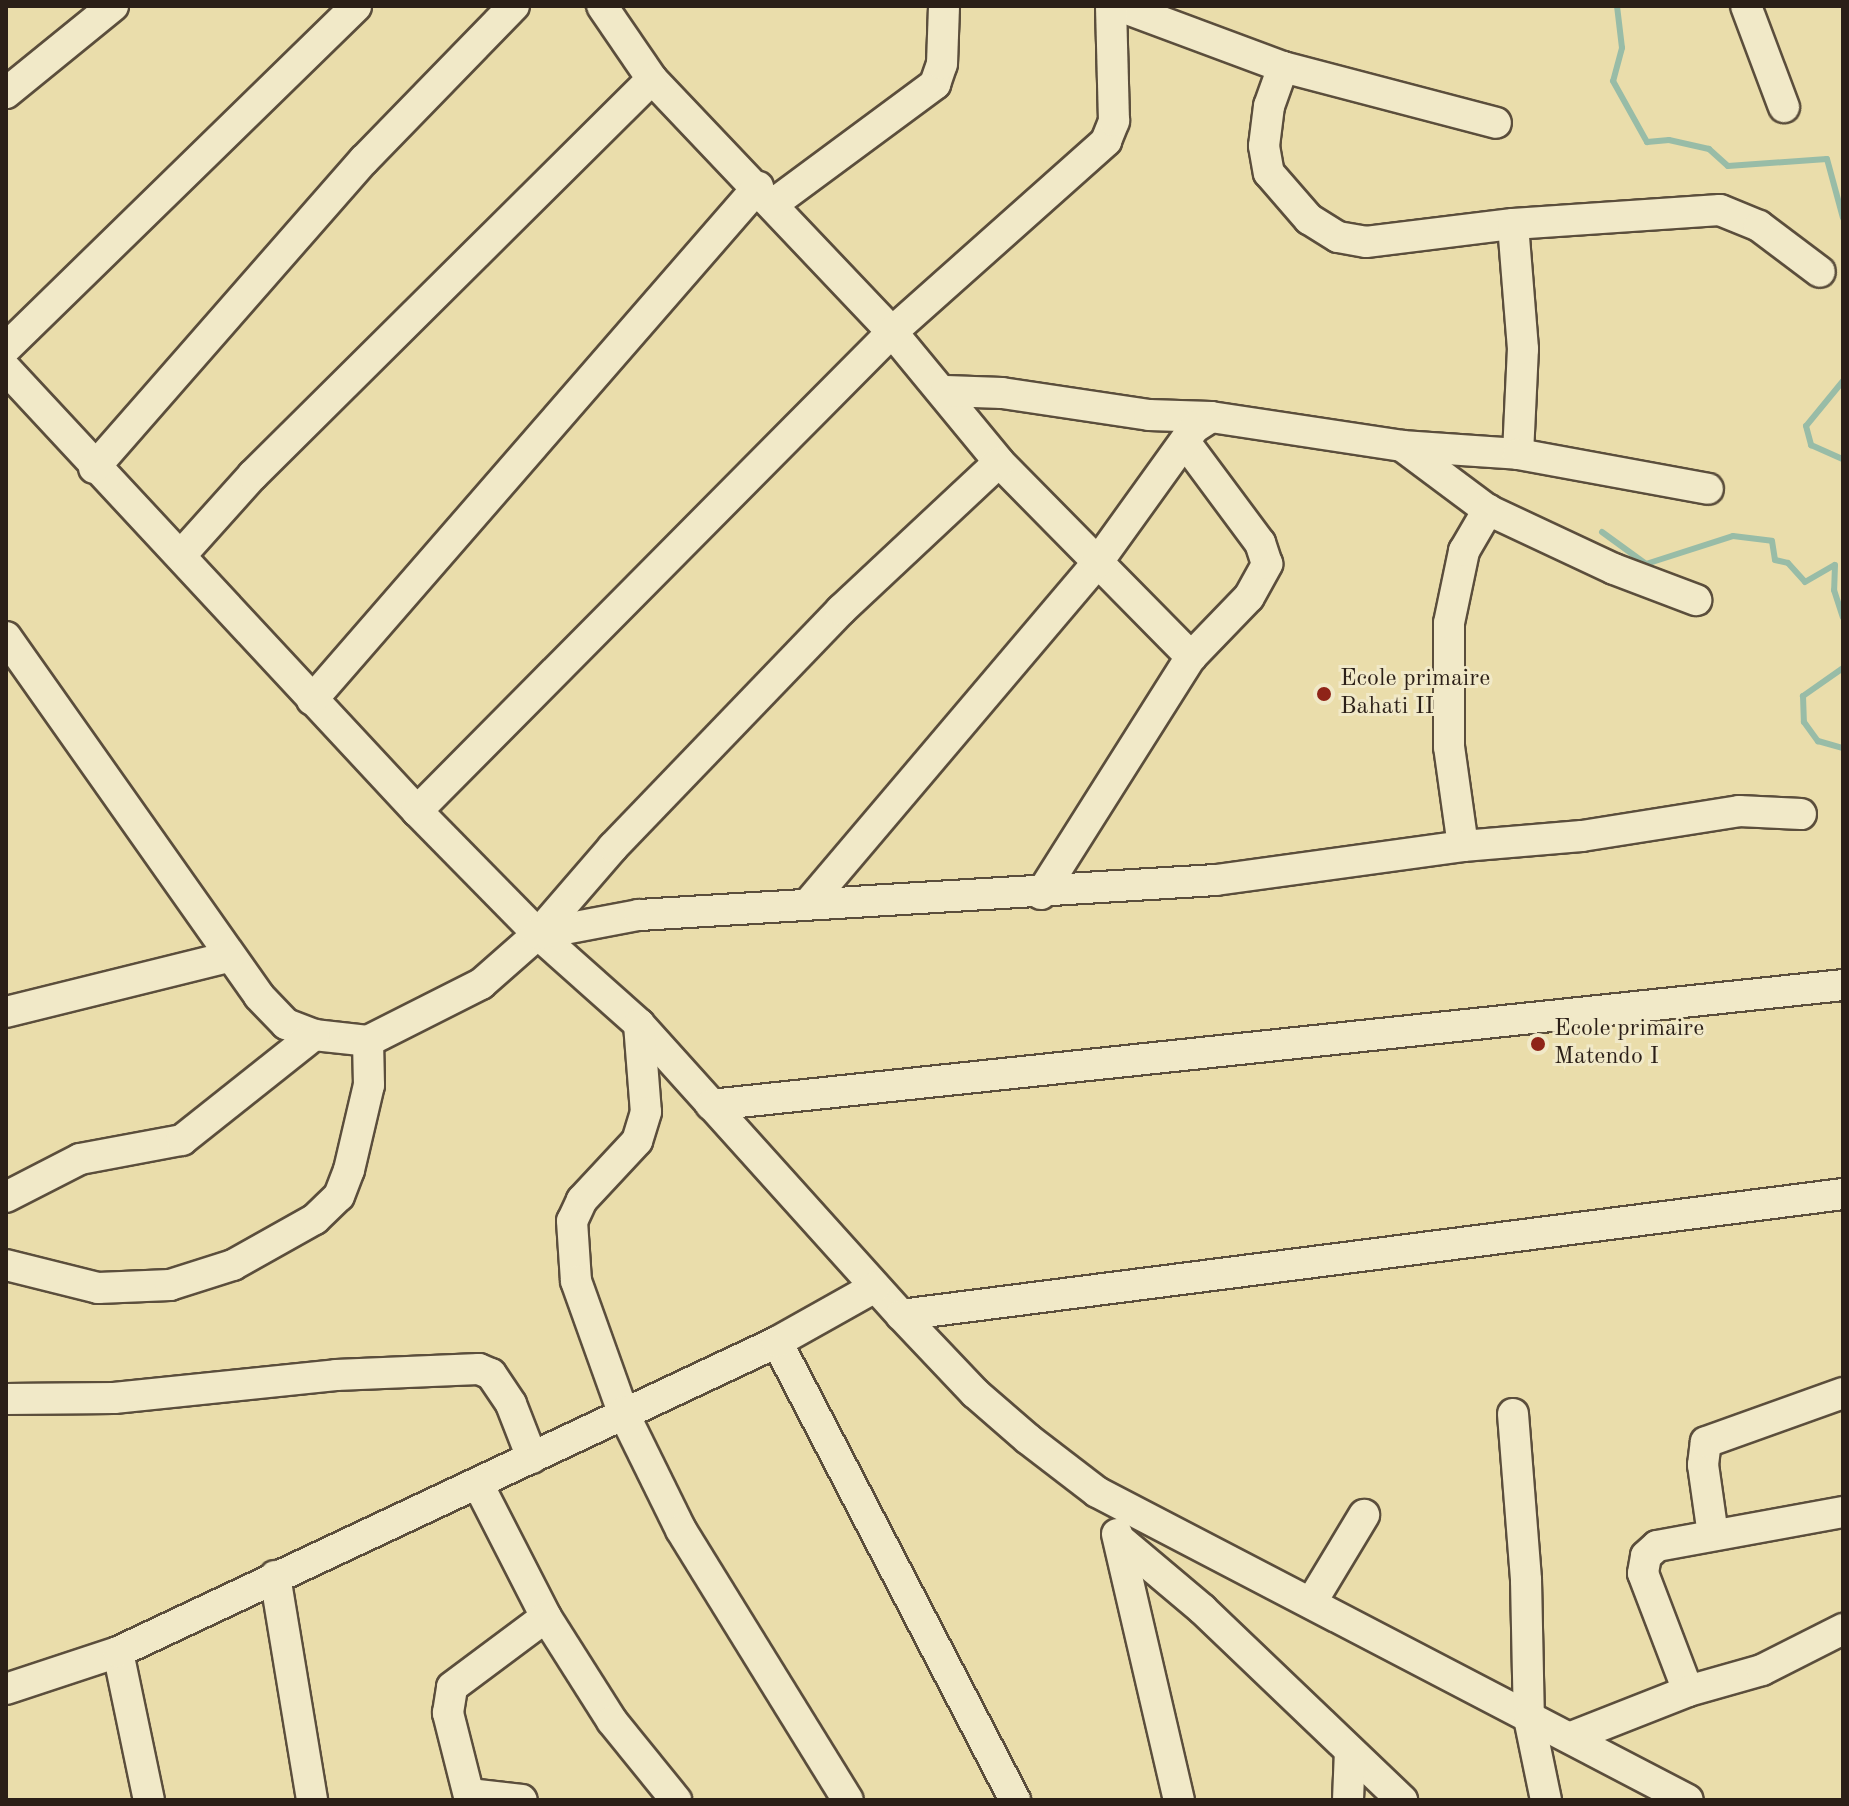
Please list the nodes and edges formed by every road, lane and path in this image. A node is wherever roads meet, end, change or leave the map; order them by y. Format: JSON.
{"nodes":[{"id":1,"x":113,"y":6,"type":"edge"},
{"id":2,"x":356,"y":6,"type":"edge"},
{"id":3,"x":514,"y":6,"type":"edge"},
{"id":4,"x":602,"y":6,"type":"edge"},
{"id":5,"x":944,"y":6,"type":"edge"},
{"id":6,"x":1111,"y":6,"type":"edge"},
{"id":7,"x":1119,"y":6,"type":"edge"},
{"id":8,"x":1746,"y":6,"type":"edge"},
{"id":9,"x":1283,"y":67,"type":"junction"},
{"id":10,"x":652,"y":79,"type":"junction"},
{"id":11,"x":6,"y":93,"type":"edge"},
{"id":12,"x":1784,"y":107,"type":"dead end"},
{"id":13,"x":1496,"y":123,"type":"dead end"},
{"id":14,"x":765,"y":196,"type":"junction"},
{"id":15,"x":1513,"y":224,"type":"junction"},
{"id":16,"x":1820,"y":272,"type":"dead end"},
{"id":17,"x":892,"y":332,"type":"junction"},
{"id":18,"x":6,"y":348,"type":"edge"},
{"id":19,"x":6,"y":369,"type":"edge"},
{"id":20,"x":946,"y":391,"type":"junction"},
{"id":21,"x":1211,"y":417,"type":"junction"},
{"id":22,"x":1185,"y":442,"type":"junction"},
{"id":23,"x":1402,"y":446,"type":"junction"},
{"id":24,"x":1518,"y":454,"type":"junction"},
{"id":25,"x":999,"y":462,"type":"junction"},
{"id":26,"x":94,"y":468,"type":"junction"},
{"id":27,"x":1708,"y":489,"type":"dead end"},
{"id":28,"x":1488,"y":510,"type":"junction"},
{"id":29,"x":182,"y":554,"type":"junction"},
{"id":30,"x":1097,"y":563,"type":"junction"},
{"id":31,"x":1696,"y":600,"type":"dead end"},
{"id":32,"x":6,"y":637,"type":"edge"},
{"id":33,"x":1191,"y":657,"type":"junction"},
{"id":34,"x":312,"y":700,"type":"junction"},
{"id":35,"x":417,"y":811,"type":"junction"},
{"id":36,"x":1801,"y":814,"type":"dead end"},
{"id":37,"x":1463,"y":846,"type":"junction"},
{"id":38,"x":1041,"y":894,"type":"junction"},
{"id":39,"x":808,"y":904,"type":"junction"},
{"id":40,"x":538,"y":934,"type":"junction"},
{"id":41,"x":229,"y":957,"type":"junction"},
{"id":42,"x":1843,"y":985,"type":"edge"},
{"id":43,"x":6,"y":1012,"type":"edge"},
{"id":44,"x":639,"y":1024,"type":"junction"},
{"id":45,"x":314,"y":1035,"type":"junction"},
{"id":46,"x":368,"y":1041,"type":"junction"},
{"id":47,"x":711,"y":1105,"type":"junction"},
{"id":48,"x":1843,"y":1194,"type":"edge"},
{"id":49,"x":6,"y":1197,"type":"edge"},
{"id":50,"x":6,"y":1265,"type":"edge"},
{"id":51,"x":875,"y":1287,"type":"junction"},
{"id":52,"x":901,"y":1315,"type":"junction"},
{"id":53,"x":777,"y":1342,"type":"junction"},
{"id":54,"x":1843,"y":1393,"type":"edge"},
{"id":55,"x":6,"y":1399,"type":"edge"},
{"id":56,"x":623,"y":1412,"type":"junction"},
{"id":57,"x":1513,"y":1414,"type":"dead end"},
{"id":58,"x":532,"y":1458,"type":"junction"},
{"id":59,"x":478,"y":1484,"type":"junction"},
{"id":60,"x":1097,"y":1492,"type":"junction"},
{"id":61,"x":1843,"y":1512,"type":"edge"},
{"id":62,"x":1364,"y":1515,"type":"dead end"},
{"id":63,"x":1713,"y":1535,"type":"junction"},
{"id":64,"x":1119,"y":1539,"type":"junction"},
{"id":65,"x":275,"y":1576,"type":"junction"},
{"id":66,"x":1311,"y":1603,"type":"junction"},
{"id":67,"x":546,"y":1617,"type":"junction"},
{"id":68,"x":1843,"y":1629,"type":"edge"},
{"id":69,"x":118,"y":1652,"type":"junction"},
{"id":70,"x":6,"y":1689,"type":"edge"},
{"id":71,"x":1688,"y":1691,"type":"junction"},
{"id":72,"x":1529,"y":1718,"type":"junction"},
{"id":73,"x":1574,"y":1736,"type":"junction"},
{"id":74,"x":1350,"y":1751,"type":"junction"},
{"id":75,"x":470,"y":1797,"type":"edge"},
{"id":76,"x":149,"y":1800,"type":"edge"},
{"id":77,"x":312,"y":1800,"type":"edge"},
{"id":78,"x":522,"y":1800,"type":"edge"},
{"id":79,"x":676,"y":1800,"type":"edge"},
{"id":80,"x":848,"y":1800,"type":"edge"},
{"id":81,"x":1015,"y":1800,"type":"edge"},
{"id":82,"x":1179,"y":1800,"type":"edge"},
{"id":83,"x":1348,"y":1800,"type":"edge"},
{"id":84,"x":1402,"y":1800,"type":"edge"},
{"id":85,"x":1546,"y":1800,"type":"edge"},
{"id":86,"x":1688,"y":1800,"type":"edge"}],
"edges":[{"from":1,"to":11,"type":"street"},
{"from":2,"to":18,"type":"street"},
{"from":3,"to":26,"type":"street"},
{"from":4,"to":10,"type":"street"},
{"from":5,"to":14,"type":"street"},
{"from":6,"to":17,"type":"street"},
{"from":7,"to":9,"type":"street"},
{"from":8,"to":12,"type":"street"},
{"from":9,"to":13,"type":"street"},
{"from":9,"to":15,"type":"street"},
{"from":10,"to":14,"type":"street"},
{"from":10,"to":29,"type":"street"},
{"from":14,"to":17,"type":"street"},
{"from":14,"to":34,"type":"street"},
{"from":15,"to":16,"type":"street"},
{"from":15,"to":24,"type":"street"},
{"from":17,"to":20,"type":"street"},
{"from":17,"to":35,"type":"street"},
{"from":19,"to":26,"type":"street"},
{"from":20,"to":21,"type":"street"},
{"from":20,"to":25,"type":"street"},
{"from":21,"to":22,"type":"street"},
{"from":21,"to":23,"type":"street"},
{"from":22,"to":30,"type":"street"},
{"from":22,"to":33,"type":"street"},
{"from":23,"to":24,"type":"street"},
{"from":23,"to":28,"type":"street"},
{"from":24,"to":27,"type":"street"},
{"from":25,"to":30,"type":"street"},
{"from":25,"to":40,"type":"street"},
{"from":26,"to":29,"type":"street"},
{"from":28,"to":31,"type":"street"},
{"from":28,"to":37,"type":"street"},
{"from":29,"to":34,"type":"street"},
{"from":30,"to":33,"type":"street"},
{"from":30,"to":39,"type":"street"},
{"from":32,"to":41,"type":"street"},
{"from":33,"to":38,"type":"street"},
{"from":34,"to":35,"type":"street"},
{"from":35,"to":40,"type":"street"},
{"from":36,"to":37,"type":"street"},
{"from":37,"to":38,"type":"street"},
{"from":38,"to":39,"type":"street"},
{"from":39,"to":40,"type":"street"},
{"from":40,"to":44,"type":"street"},
{"from":40,"to":46,"type":"street"},
{"from":41,"to":43,"type":"street"},
{"from":41,"to":45,"type":"street"},
{"from":42,"to":47,"type":"street"},
{"from":44,"to":47,"type":"street"},
{"from":44,"to":56,"type":"street"},
{"from":45,"to":46,"type":"street"},
{"from":45,"to":49,"type":"street"},
{"from":46,"to":50,"type":"street"},
{"from":47,"to":51,"type":"street"},
{"from":48,"to":52,"type":"street"},
{"from":51,"to":52,"type":"street"},
{"from":51,"to":53,"type":"street"},
{"from":52,"to":60,"type":"street"},
{"from":53,"to":56,"type":"street"},
{"from":53,"to":81,"type":"street"},
{"from":54,"to":63,"type":"street"},
{"from":55,"to":58,"type":"street"},
{"from":56,"to":58,"type":"street"},
{"from":56,"to":80,"type":"street"},
{"from":57,"to":72,"type":"street"},
{"from":58,"to":59,"type":"street"},
{"from":59,"to":65,"type":"street"},
{"from":59,"to":67,"type":"street"},
{"from":60,"to":64,"type":"street"},
{"from":60,"to":66,"type":"street"},
{"from":61,"to":63,"type":"street"},
{"from":62,"to":66,"type":"street"},
{"from":63,"to":71,"type":"street"},
{"from":64,"to":74,"type":"street"},
{"from":64,"to":82,"type":"street"},
{"from":65,"to":69,"type":"street"},
{"from":65,"to":77,"type":"street"},
{"from":66,"to":72,"type":"street"},
{"from":67,"to":75,"type":"street"},
{"from":67,"to":79,"type":"street"},
{"from":68,"to":71,"type":"street"},
{"from":69,"to":70,"type":"street"},
{"from":69,"to":76,"type":"street"},
{"from":71,"to":73,"type":"street"},
{"from":72,"to":73,"type":"street"},
{"from":72,"to":85,"type":"street"},
{"from":73,"to":86,"type":"street"},
{"from":74,"to":83,"type":"street"},
{"from":74,"to":84,"type":"street"},
{"from":75,"to":78,"type":"street"}]}
